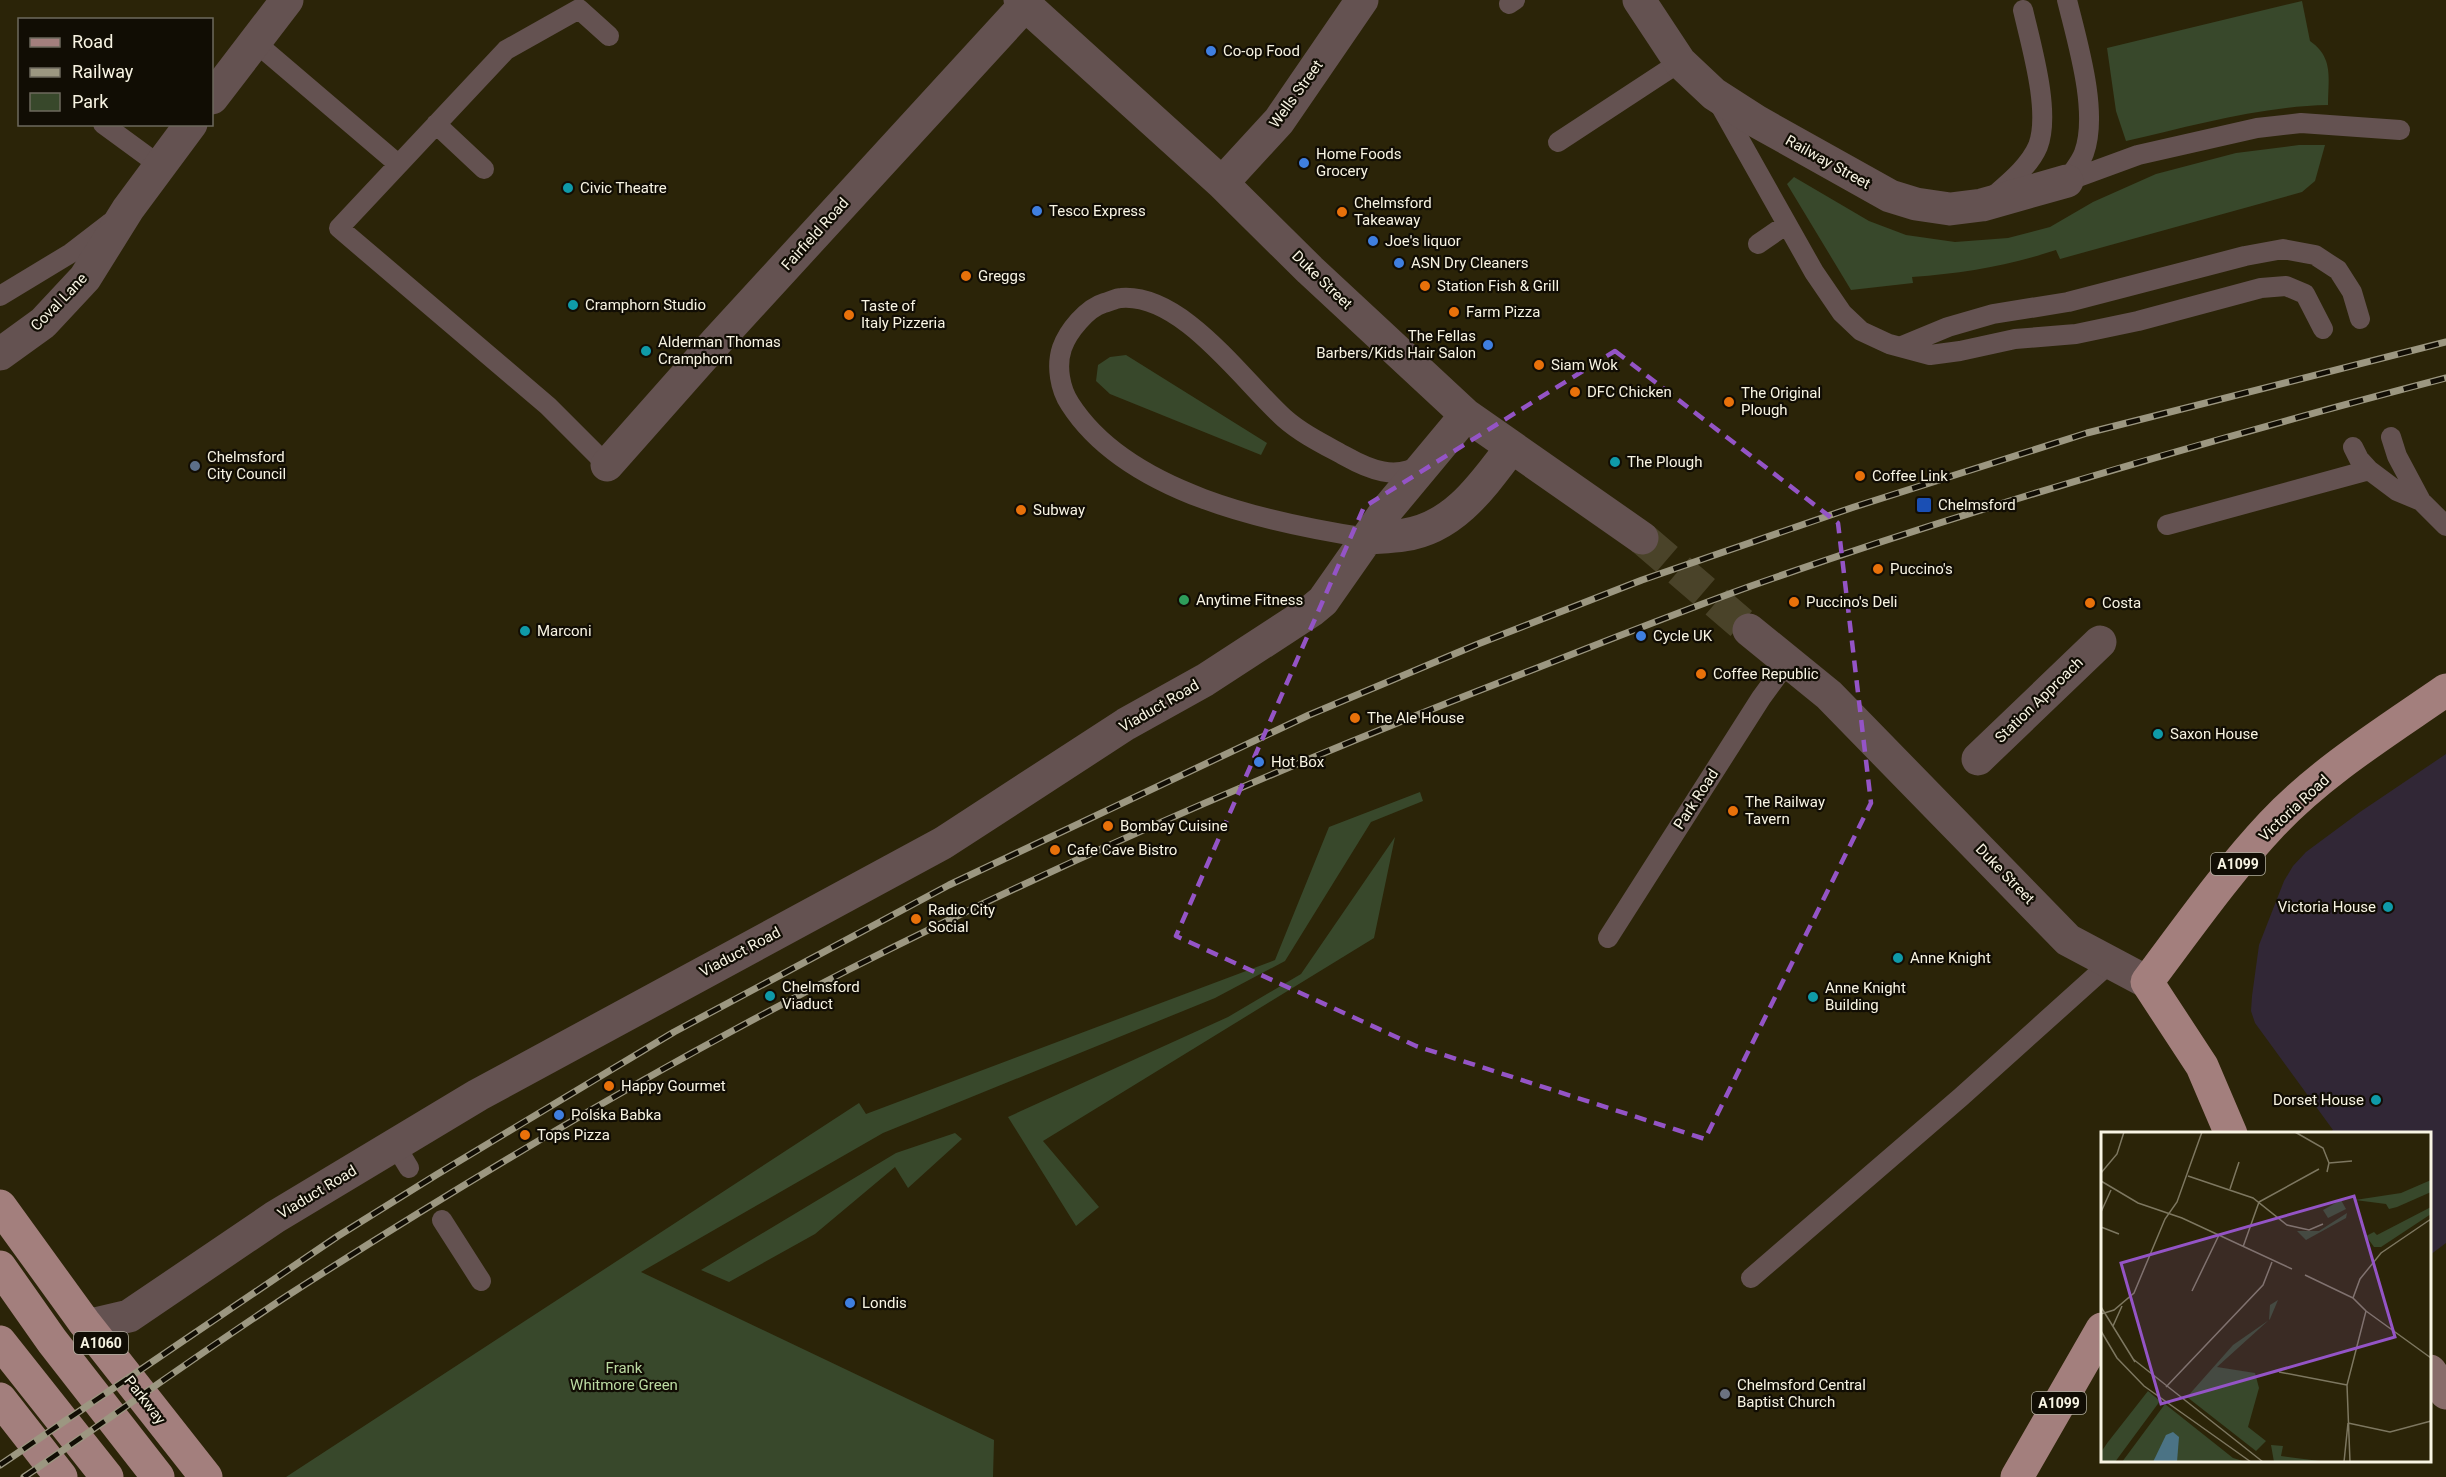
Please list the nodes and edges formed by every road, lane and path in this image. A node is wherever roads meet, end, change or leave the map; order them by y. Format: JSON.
{"nodes":[{"id":1,"x":287,"y":0,"type":"edge"},
{"id":2,"x":1362,"y":0,"type":"edge"},
{"id":3,"x":1639,"y":0,"type":"edge"},
{"id":4,"x":2067,"y":0,"type":"edge"},
{"id":5,"x":1023,"y":2,"type":"edge"},
{"id":6,"x":2023,"y":10,"type":"dead end"},
{"id":7,"x":609,"y":36,"type":"dead end"},
{"id":8,"x":255,"y":42,"type":"junction"},
{"id":9,"x":1680,"y":62,"type":"junction"},
{"id":10,"x":1714,"y":94,"type":"junction"},
{"id":11,"x":213,"y":97,"type":"edge"},
{"id":12,"x":436,"y":124,"type":"junction"},
{"id":13,"x":106,"y":126,"type":"edge"},
{"id":14,"x":189,"y":126,"type":"edge"},
{"id":15,"x":2400,"y":130,"type":"dead end"},
{"id":16,"x":1558,"y":142,"type":"dead end"},
{"id":17,"x":398,"y":164,"type":"junction"},
{"id":18,"x":159,"y":165,"type":"junction"},
{"id":19,"x":484,"y":169,"type":"dead end"},
{"id":20,"x":2067,"y":181,"type":"junction"},
{"id":21,"x":1222,"y":183,"type":"junction"},
{"id":22,"x":1982,"y":205,"type":"junction"},
{"id":23,"x":128,"y":209,"type":"junction"},
{"id":24,"x":1787,"y":224,"type":"junction"},
{"id":25,"x":1758,"y":244,"type":"dead end"},
{"id":26,"x":0,"y":296,"type":"edge"},
{"id":27,"x":2360,"y":319,"type":"dead end"},
{"id":28,"x":2323,"y":329,"type":"dead end"},
{"id":29,"x":1902,"y":346,"type":"junction"},
{"id":30,"x":0,"y":354,"type":"edge"},
{"id":31,"x":1466,"y":415,"type":"junction"},
{"id":32,"x":2391,"y":437,"type":"dead end"},
{"id":33,"x":2353,"y":447,"type":"dead end"},
{"id":34,"x":1511,"y":448,"type":"junction"},
{"id":35,"x":1430,"y":460,"type":"junction"},
{"id":36,"x":607,"y":465,"type":"joint"},
{"id":37,"x":2369,"y":470,"type":"junction"},
{"id":38,"x":2421,"y":501,"type":"junction"},
{"id":39,"x":2167,"y":525,"type":"dead end"},
{"id":40,"x":2446,"y":526,"type":"edge"},
{"id":41,"x":1366,"y":538,"type":"junction"},
{"id":42,"x":1642,"y":538,"type":"tunnel mouth"},
{"id":43,"x":1749,"y":630,"type":"tunnel mouth"},
{"id":44,"x":2100,"y":642,"type":"dead end"},
{"id":45,"x":1788,"y":661,"type":"junction"},
{"id":46,"x":2446,"y":690,"type":"edge"},
{"id":47,"x":1978,"y":759,"type":"dead end"},
{"id":48,"x":1608,"y":938,"type":"dead end"},
{"id":49,"x":2110,"y":963,"type":"junction"},
{"id":50,"x":2146,"y":982,"type":"junction"},
{"id":51,"x":2230,"y":1132,"type":"edge"},
{"id":52,"x":0,"y":1206,"type":"edge"},
{"id":53,"x":442,"y":1220,"type":"dead end"},
{"id":54,"x":0,"y":1267,"type":"edge"},
{"id":55,"x":1751,"y":1278,"type":"dead end"},
{"id":56,"x":481,"y":1281,"type":"dead end"},
{"id":57,"x":84,"y":1322,"type":"junction"},
{"id":58,"x":2101,"y":1332,"type":"edge"},
{"id":59,"x":0,"y":1342,"type":"edge"},
{"id":60,"x":2431,"y":1372,"type":"edge"},
{"id":61,"x":2446,"y":1393,"type":"edge"},
{"id":62,"x":0,"y":1399,"type":"edge"},
{"id":63,"x":61,"y":1477,"type":"edge"},
{"id":64,"x":107,"y":1477,"type":"edge"},
{"id":65,"x":158,"y":1477,"type":"edge"},
{"id":66,"x":206,"y":1477,"type":"edge"},
{"id":67,"x":2017,"y":1477,"type":"edge"}],
"edges":[{"from":1,"to":8,"type":"street"},
{"from":2,"to":21,"type":"street","name":"Wells Street"},
{"from":3,"to":9,"type":"street","name":"Railway Street"},
{"from":4,"to":20,"type":"lane"},
{"from":5,"to":21,"type":"street","name":"Duke Street"},
{"from":5,"to":36,"type":"street","name":"Fairfield Road"},
{"from":6,"to":22,"type":"lane"},
{"from":7,"to":12,"type":"lane"},
{"from":8,"to":11,"type":"street"},
{"from":8,"to":17,"type":"lane"},
{"from":9,"to":10,"type":"street","name":"Railway Street"},
{"from":9,"to":16,"type":"lane"},
{"from":10,"to":22,"type":"street","name":"Railway Street"},
{"from":10,"to":24,"type":"lane"},
{"from":12,"to":17,"type":"lane"},
{"from":12,"to":19,"type":"lane"},
{"from":13,"to":18,"type":"lane"},
{"from":14,"to":18,"type":"street","name":"Coval Lane"},
{"from":15,"to":20,"type":"lane"},
{"from":17,"to":36,"type":"lane"},
{"from":18,"to":23,"type":"street","name":"Coval Lane"},
{"from":20,"to":22,"type":"street","name":"Railway Street"},
{"from":21,"to":31,"type":"street","name":"Duke Street"},
{"from":23,"to":26,"type":"lane","name":"Coval Lane"},
{"from":23,"to":30,"type":"street","name":"Coval Lane"},
{"from":24,"to":25,"type":"lane"},
{"from":24,"to":29,"type":"lane"},
{"from":27,"to":29,"type":"lane"},
{"from":28,"to":29,"type":"lane"},
{"from":31,"to":34,"type":"street","name":"Duke Street"},
{"from":31,"to":35,"type":"street","name":"Viaduct Road"},
{"from":32,"to":38,"type":"lane"},
{"from":33,"to":37,"type":"lane"},
{"from":34,"to":41,"type":"street"},
{"from":34,"to":42,"type":"street","name":"Duke Street"},
{"from":35,"to":41,"type":"street","name":"Viaduct Road"},
{"from":35,"to":41,"type":"lane"},
{"from":37,"to":38,"type":"lane"},
{"from":37,"to":39,"type":"lane"},
{"from":38,"to":40,"type":"lane"},
{"from":41,"to":57,"type":"street","name":"Viaduct Road"},
{"from":43,"to":45,"type":"street","name":"Duke Street"},
{"from":44,"to":47,"type":"street","name":"Station Approach"},
{"from":45,"to":48,"type":"lane","name":"Park Road"},
{"from":45,"to":49,"type":"street","name":"Duke Street"},
{"from":46,"to":50,"type":"main road","name":"Victoria Road","number":"A1099"},
{"from":49,"to":50,"type":"street","name":"Duke Street"},
{"from":49,"to":55,"type":"lane"},
{"from":50,"to":51,"type":"main road","name":"Duke Street"},
{"from":52,"to":57,"type":"main road","name":"Parkway","number":"A1060"},
{"from":53,"to":56,"type":"lane"},
{"from":54,"to":65,"type":"main road","number":"A1060"},
{"from":57,"to":66,"type":"main road","name":"Parkway","number":"A1060"},
{"from":58,"to":67,"type":"main road","number":"A1099"},
{"from":59,"to":64,"type":"main road"},
{"from":60,"to":61,"type":"street"},
{"from":62,"to":63,"type":"main road"}]}
